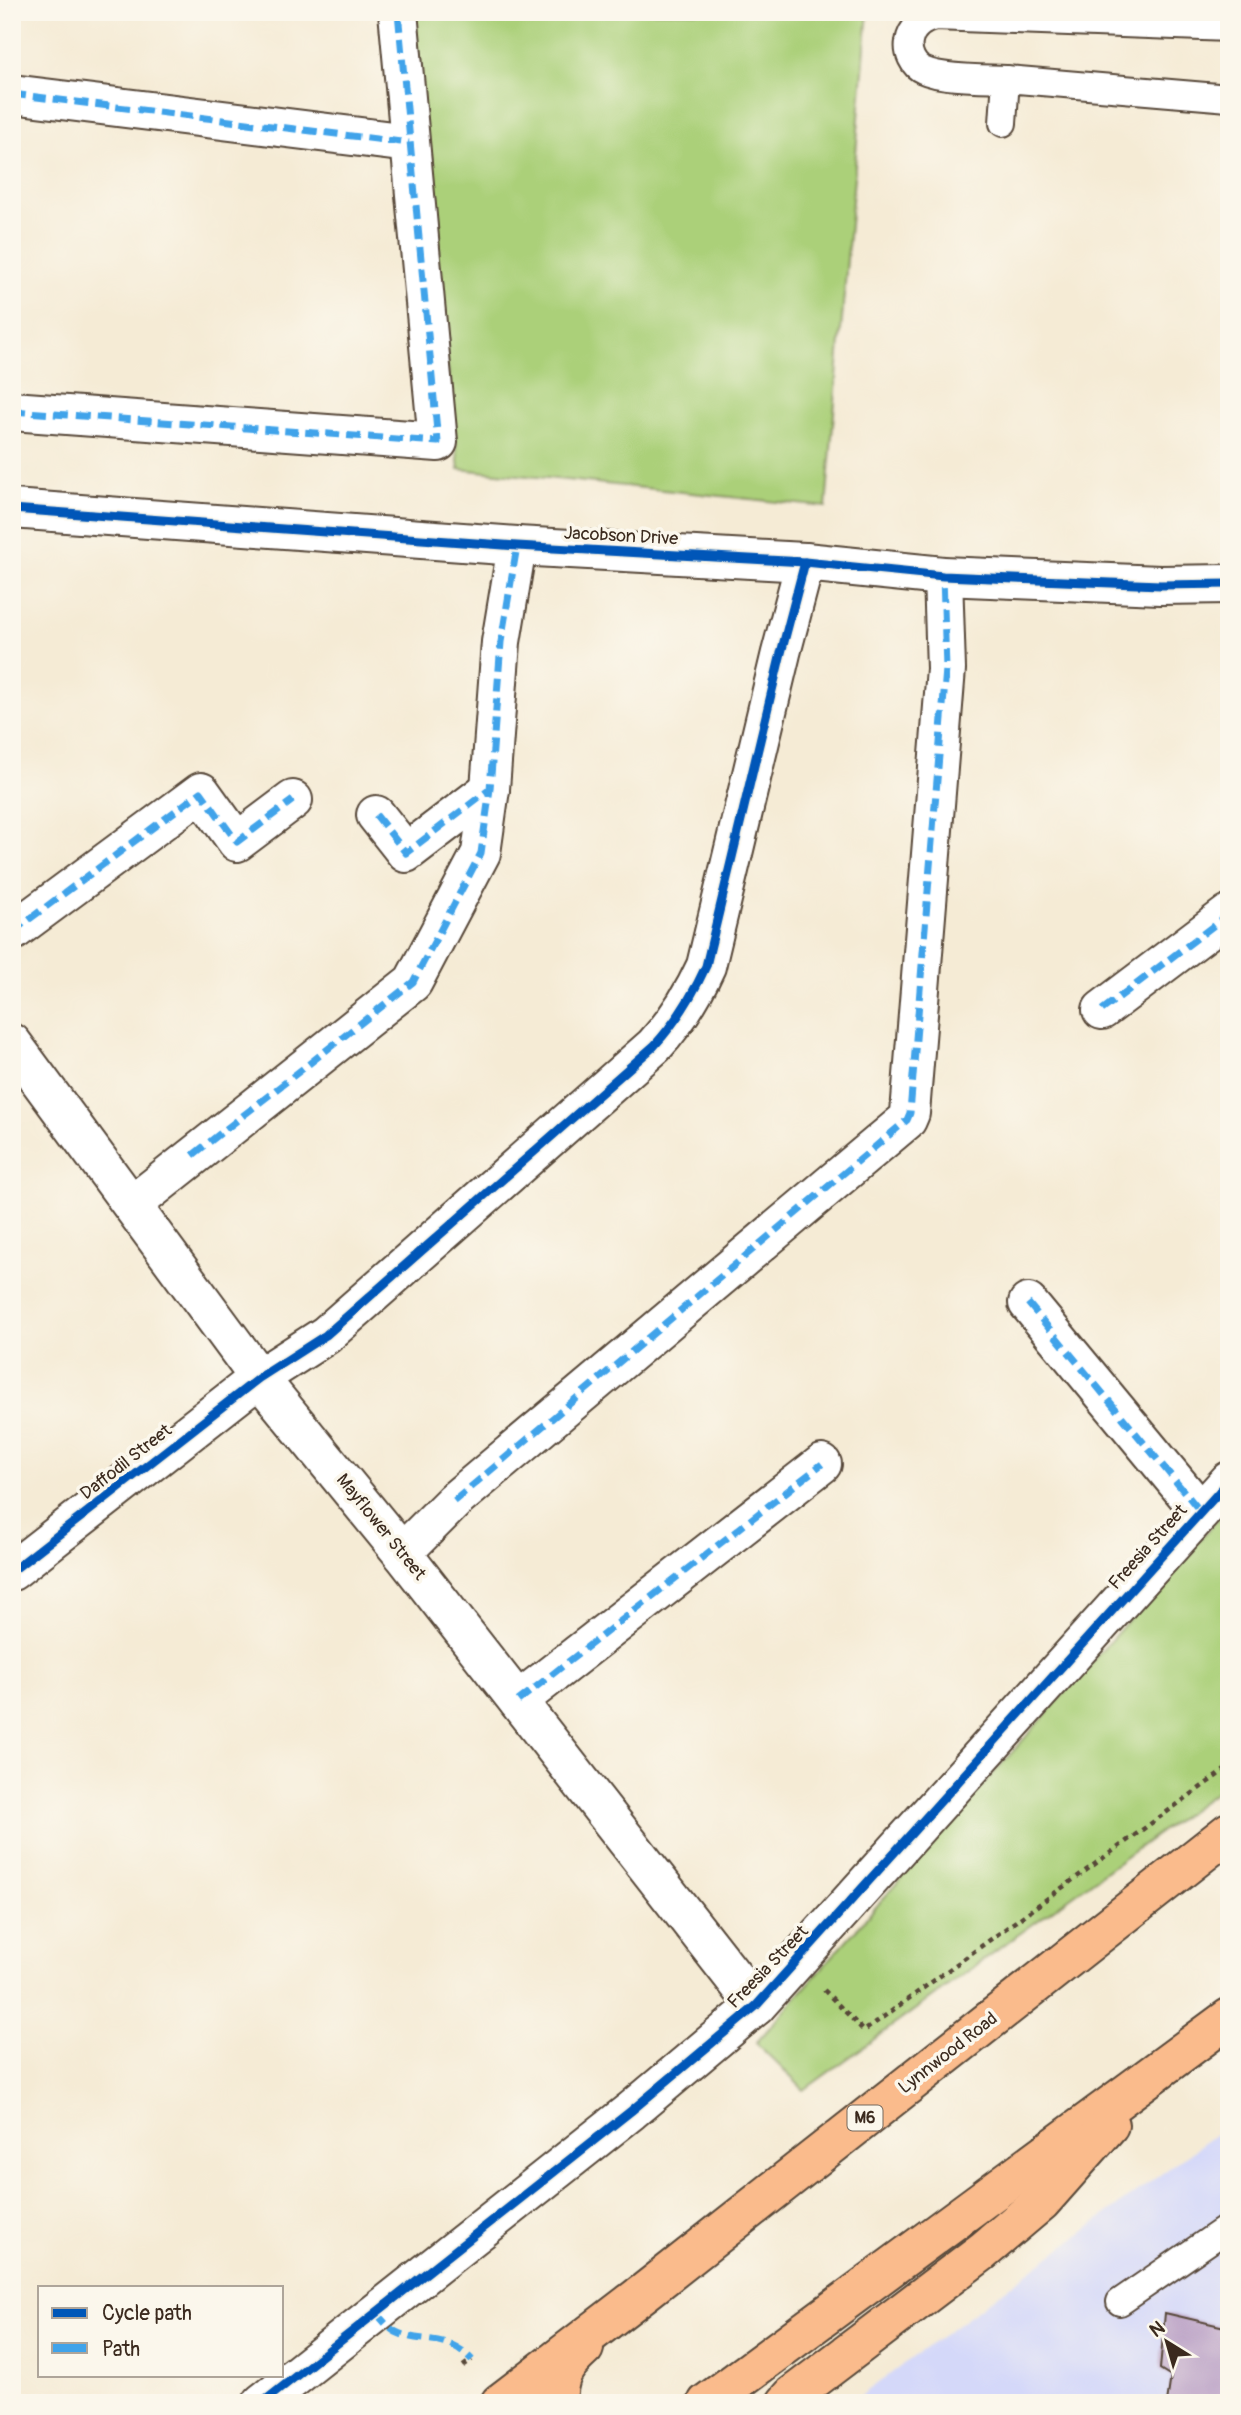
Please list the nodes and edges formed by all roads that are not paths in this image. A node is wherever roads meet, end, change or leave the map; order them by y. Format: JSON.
{"nodes":[{"id":1,"x":398,"y":12,"type":"edge"},
{"id":2,"x":1229,"y":28,"type":"edge"},
{"id":3,"x":1006,"y":79,"type":"junction"},
{"id":4,"x":12,"y":94,"type":"edge"},
{"id":5,"x":1229,"y":98,"type":"edge"},
{"id":6,"x":1003,"y":123,"type":"dead end"},
{"id":7,"x":409,"y":143,"type":"junction"},
{"id":8,"x":12,"y":411,"type":"edge"},
{"id":9,"x":12,"y":509,"type":"edge"},
{"id":10,"x":517,"y":546,"type":"junction"},
{"id":11,"x":805,"y":562,"type":"junction"},
{"id":12,"x":943,"y":576,"type":"junction"},
{"id":13,"x":1229,"y":584,"type":"edge"},
{"id":14,"x":490,"y":789,"type":"junction"},
{"id":15,"x":293,"y":800,"type":"dead end"},
{"id":16,"x":376,"y":815,"type":"dead end"},
{"id":17,"x":1229,"y":914,"type":"edge"},
{"id":18,"x":12,"y":932,"type":"edge"},
{"id":19,"x":1101,"y":1010,"type":"dead end"},
{"id":20,"x":12,"y":1043,"type":"edge"},
{"id":21,"x":132,"y":1205,"type":"junction"},
{"id":22,"x":1028,"y":1303,"type":"dead end"},
{"id":23,"x":258,"y":1377,"type":"junction"},
{"id":24,"x":822,"y":1464,"type":"dead end"},
{"id":25,"x":1229,"y":1481,"type":"edge"},
{"id":26,"x":1201,"y":1512,"type":"junction"},
{"id":27,"x":402,"y":1553,"type":"junction"},
{"id":28,"x":12,"y":1571,"type":"edge"},
{"id":29,"x":518,"y":1701,"type":"junction"},
{"id":30,"x":1229,"y":1832,"type":"edge"},
{"id":31,"x":756,"y":2006,"type":"junction"},
{"id":32,"x":1229,"y":2018,"type":"edge"},
{"id":33,"x":1158,"y":2068,"type":"junction"},
{"id":34,"x":1229,"y":2227,"type":"edge"},
{"id":35,"x":646,"y":2291,"type":"junction"},
{"id":36,"x":1120,"y":2302,"type":"dead end"},
{"id":37,"x":262,"y":2403,"type":"edge"},
{"id":38,"x":500,"y":2403,"type":"edge"},
{"id":39,"x":557,"y":2403,"type":"edge"},
{"id":40,"x":707,"y":2403,"type":"edge"},
{"id":41,"x":786,"y":2403,"type":"edge"}],
"edges":[{"from":1,"to":7,"type":"street"},
{"from":2,"to":3,"type":"lane"},
{"from":3,"to":5,"type":"lane"},
{"from":3,"to":6,"type":"lane"},
{"from":4,"to":7,"type":"street"},
{"from":7,"to":8,"type":"street"},
{"from":9,"to":10,"type":"street","name":"Jacobson Drive"},
{"from":10,"to":11,"type":"street","name":"Jacobson Drive"},
{"from":10,"to":14,"type":"street"},
{"from":11,"to":12,"type":"street","name":"Jacobson Drive"},
{"from":11,"to":23,"type":"street","name":"Daffodil Street"},
{"from":12,"to":13,"type":"street","name":"Jacobson Drive"},
{"from":12,"to":27,"type":"street"},
{"from":14,"to":16,"type":"street"},
{"from":14,"to":21,"type":"street"},
{"from":15,"to":18,"type":"street"},
{"from":17,"to":19,"type":"street"},
{"from":20,"to":21,"type":"street","name":"Mayflower Street"},
{"from":21,"to":23,"type":"street","name":"Mayflower Street"},
{"from":22,"to":26,"type":"street"},
{"from":23,"to":27,"type":"street","name":"Mayflower Street"},
{"from":23,"to":28,"type":"street","name":"Daffodil Street"},
{"from":24,"to":29,"type":"street"},
{"from":25,"to":26,"type":"street","name":"Freesia Street"},
{"from":26,"to":31,"type":"street","name":"Freesia Street"},
{"from":27,"to":29,"type":"street","name":"Mayflower Street"},
{"from":29,"to":31,"type":"street","name":"Mayflower Street"},
{"from":30,"to":35,"type":"main road","name":"Lynnwood Road","number":"M6"},
{"from":31,"to":37,"type":"street","name":"Freesia Street"},
{"from":32,"to":33,"type":"main road"},
{"from":33,"to":40,"type":"main road"},
{"from":33,"to":41,"type":"main road"},
{"from":34,"to":36,"type":"lane"},
{"from":35,"to":38,"type":"main road","name":"Lynnwood Road","number":"M6"},
{"from":35,"to":39,"type":"main road"}]}
